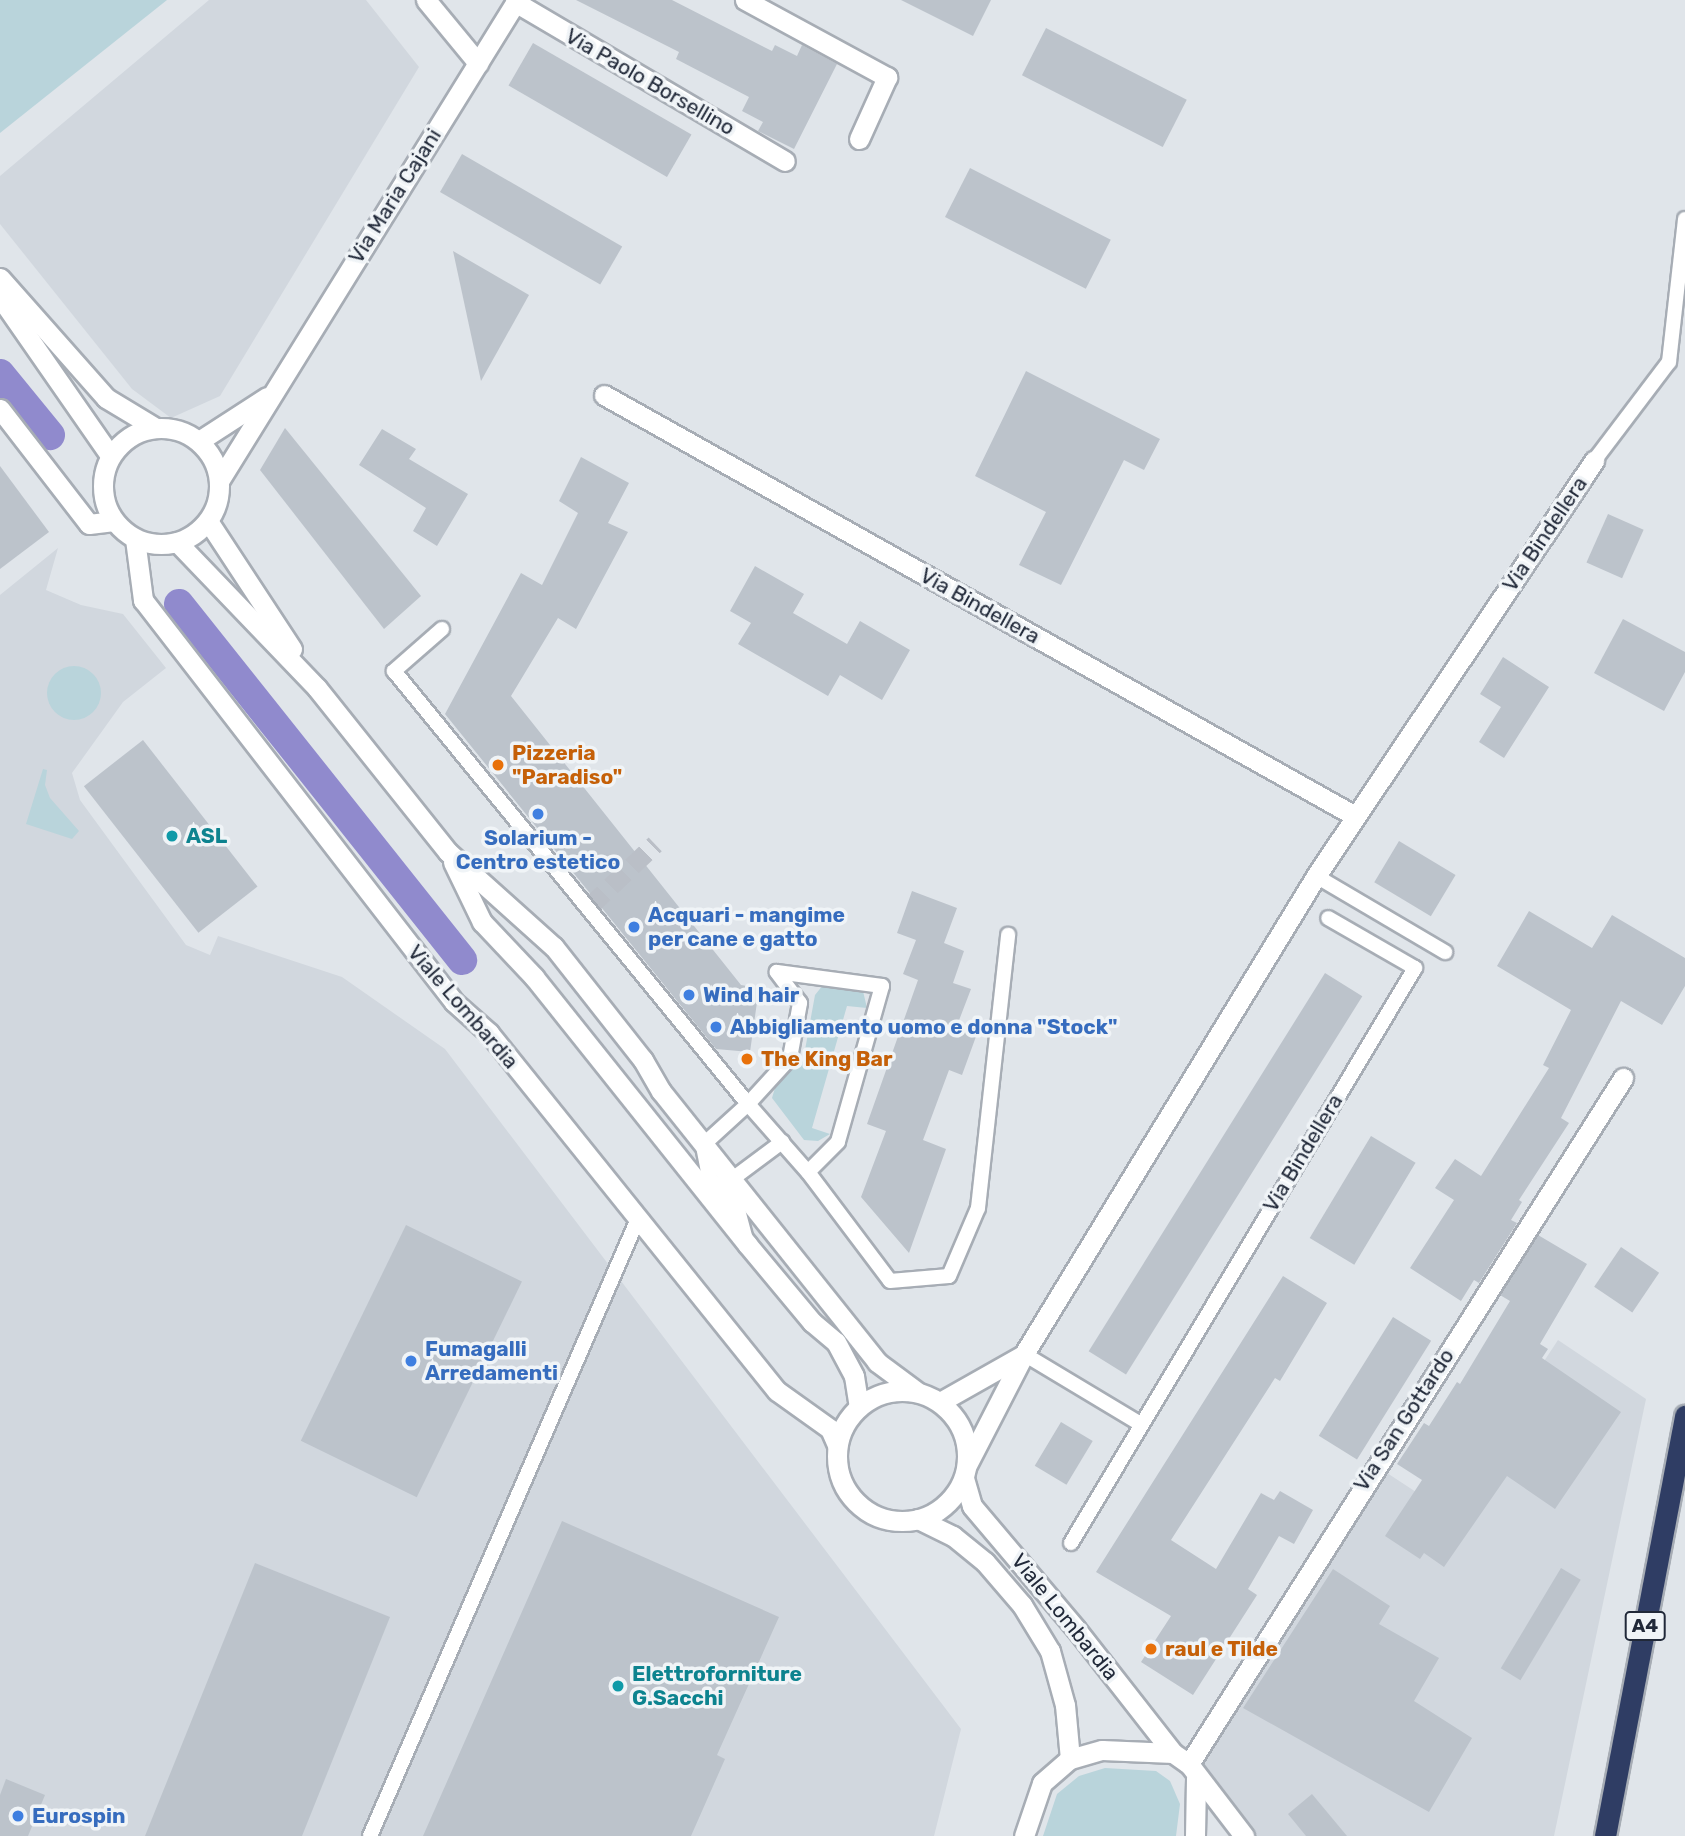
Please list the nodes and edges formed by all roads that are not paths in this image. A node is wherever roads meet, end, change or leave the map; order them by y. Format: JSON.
{"nodes":[{"id":1,"x":426,"y":0,"type":"edge"},
{"id":2,"x":745,"y":0,"type":"edge"},
{"id":3,"x":516,"y":1,"type":"edge"},
{"id":4,"x":478,"y":63,"type":"junction"},
{"id":5,"x":859,"y":139,"type":"dead end"},
{"id":6,"x":785,"y":161,"type":"dead end"},
{"id":7,"x":1685,"y":219,"type":"edge"},
{"id":8,"x":0,"y":278,"type":"edge"},
{"id":9,"x":0,"y":298,"type":"edge"},
{"id":10,"x":274,"y":393,"type":"junction"},
{"id":11,"x":604,"y":395,"type":"dead end"},
{"id":12,"x":0,"y":409,"type":"edge"},
{"id":13,"x":154,"y":427,"type":"junction"},
{"id":14,"x":199,"y":441,"type":"junction"},
{"id":15,"x":110,"y":455,"type":"junction"},
{"id":16,"x":1594,"y":461,"type":"joint"},
{"id":17,"x":219,"y":481,"type":"junction"},
{"id":18,"x":114,"y":521,"type":"junction"},
{"id":19,"x":208,"y":521,"type":"junction"},
{"id":20,"x":135,"y":539,"type":"junction"},
{"id":21,"x":177,"y":542,"type":"junction"},
{"id":22,"x":442,"y":629,"type":"dead end"},
{"id":23,"x":317,"y":688,"type":"junction"},
{"id":24,"x":1355,"y":816,"type":"junction"},
{"id":25,"x":448,"y":852,"type":"junction"},
{"id":26,"x":1316,"y":876,"type":"junction"},
{"id":27,"x":1328,"y":918,"type":"dead end"},
{"id":28,"x":1008,"y":935,"type":"dead end"},
{"id":29,"x":1445,"y":951,"type":"dead end"},
{"id":30,"x":1623,"y":1078,"type":"dead end"},
{"id":31,"x":748,"y":1104,"type":"junction"},
{"id":32,"x":782,"y":1142,"type":"junction"},
{"id":33,"x":703,"y":1145,"type":"junction"},
{"id":34,"x":808,"y":1172,"type":"junction"},
{"id":35,"x":731,"y":1180,"type":"junction"},
{"id":36,"x":637,"y":1222,"type":"junction"},
{"id":37,"x":747,"y":1244,"type":"junction"},
{"id":38,"x":1024,"y":1354,"type":"junction"},
{"id":39,"x":916,"y":1391,"type":"junction"},
{"id":40,"x":940,"y":1402,"type":"junction"},
{"id":41,"x":859,"y":1406,"type":"junction"},
{"id":42,"x":1685,"y":1416,"type":"edge"},
{"id":43,"x":1139,"y":1423,"type":"junction"},
{"id":44,"x":837,"y":1445,"type":"junction"},
{"id":45,"x":965,"y":1471,"type":"junction"},
{"id":46,"x":918,"y":1519,"type":"junction"},
{"id":47,"x":1071,"y":1543,"type":"dead end"},
{"id":48,"x":1070,"y":1759,"type":"junction"},
{"id":49,"x":1186,"y":1765,"type":"junction"},
{"id":50,"x":370,"y":1836,"type":"edge"},
{"id":51,"x":1024,"y":1836,"type":"edge"},
{"id":52,"x":1195,"y":1836,"type":"edge"},
{"id":53,"x":1244,"y":1836,"type":"edge"},
{"id":54,"x":1605,"y":1836,"type":"edge"}],
"edges":[{"from":1,"to":4,"type":"street"},
{"from":2,"to":5,"type":"street"},
{"from":3,"to":4,"type":"street","name":"Via Maria Cajani"},
{"from":3,"to":6,"type":"street","name":"Via Paolo Borsellino"},
{"from":4,"to":10,"type":"street","name":"Via Maria Cajani"},
{"from":7,"to":16,"type":"lane"},
{"from":8,"to":13,"type":"street"},
{"from":9,"to":15,"type":"street"},
{"from":10,"to":14,"type":"street","name":"Via Maria Cajani"},
{"from":10,"to":17,"type":"street","name":"Via Maria Cajani"},
{"from":11,"to":24,"type":"street","name":"Via Bindellera"},
{"from":12,"to":18,"type":"street"},
{"from":13,"to":14,"type":"street"},
{"from":13,"to":15,"type":"street"},
{"from":14,"to":17,"type":"street"},
{"from":15,"to":18,"type":"street"},
{"from":16,"to":24,"type":"street","name":"Via Bindellera"},
{"from":17,"to":19,"type":"street"},
{"from":18,"to":20,"type":"street"},
{"from":19,"to":21,"type":"street"},
{"from":19,"to":23,"type":"street"},
{"from":20,"to":21,"type":"street"},
{"from":20,"to":36,"type":"street","name":"Viale Lombardia"},
{"from":21,"to":23,"type":"street"},
{"from":22,"to":31,"type":"lane"},
{"from":23,"to":25,"type":"street"},
{"from":24,"to":26,"type":"street","name":"Via Bindellera"},
{"from":25,"to":33,"type":"street"},
{"from":25,"to":37,"type":"street"},
{"from":26,"to":29,"type":"lane"},
{"from":26,"to":38,"type":"street","name":"Via Bindellera"},
{"from":27,"to":43,"type":"lane","name":"Via Bindellera"},
{"from":28,"to":34,"type":"lane"},
{"from":30,"to":49,"type":"street","name":"Via San Gottardo"},
{"from":31,"to":32,"type":"lane"},
{"from":31,"to":33,"type":"lane"},
{"from":31,"to":34,"type":"lane"},
{"from":32,"to":34,"type":"lane"},
{"from":32,"to":35,"type":"lane"},
{"from":33,"to":35,"type":"street"},
{"from":33,"to":37,"type":"lane"},
{"from":35,"to":39,"type":"street"},
{"from":36,"to":44,"type":"street","name":"Viale Lombardia"},
{"from":36,"to":50,"type":"lane"},
{"from":37,"to":41,"type":"street"},
{"from":38,"to":40,"type":"street","name":"Via Bindellera"},
{"from":38,"to":43,"type":"lane"},
{"from":38,"to":45,"type":"street","name":"Via Bindellera"},
{"from":39,"to":40,"type":"street"},
{"from":39,"to":41,"type":"street"},
{"from":40,"to":45,"type":"street"},
{"from":41,"to":44,"type":"street"},
{"from":42,"to":54,"type":"highway","number":"A4"},
{"from":43,"to":47,"type":"lane","name":"Via Bindellera"},
{"from":44,"to":46,"type":"street"},
{"from":45,"to":46,"type":"street"},
{"from":45,"to":49,"type":"street","name":"Viale Lombardia"},
{"from":46,"to":48,"type":"street","name":"Viale Lombardia"},
{"from":48,"to":49,"type":"street"},
{"from":48,"to":51,"type":"street"},
{"from":49,"to":52,"type":"street"},
{"from":49,"to":53,"type":"street","name":"Viale Lombardia"}]}
